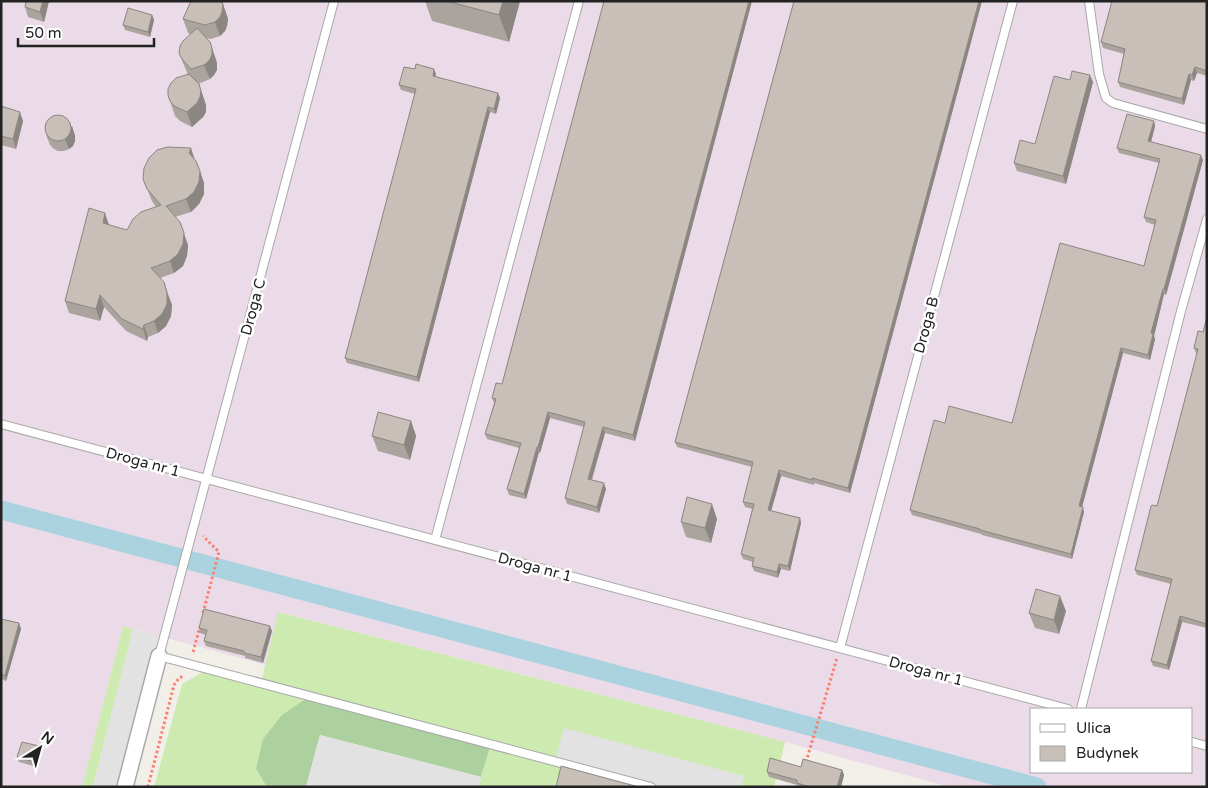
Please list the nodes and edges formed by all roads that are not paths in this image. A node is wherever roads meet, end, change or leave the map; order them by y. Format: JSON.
{"nodes":[{"id":1,"x":334,"y":1,"type":"edge"},
{"id":2,"x":579,"y":1,"type":"edge"},
{"id":3,"x":1013,"y":1,"type":"edge"},
{"id":4,"x":1089,"y":1,"type":"edge"},
{"id":5,"x":1207,"y":129,"type":"edge"},
{"id":6,"x":1207,"y":219,"type":"edge"},
{"id":7,"x":1,"y":424,"type":"edge"},
{"id":8,"x":207,"y":479,"type":"junction"},
{"id":9,"x":435,"y":540,"type":"junction"},
{"id":10,"x":840,"y":648,"type":"junction"},
{"id":11,"x":160,"y":656,"type":"junction"},
{"id":12,"x":1064,"y":708,"type":"edge"},
{"id":13,"x":1081,"y":708,"type":"edge"},
{"id":14,"x":1193,"y":742,"type":"edge"},
{"id":15,"x":1207,"y":746,"type":"edge"},
{"id":16,"x":124,"y":787,"type":"edge"},
{"id":17,"x":651,"y":787,"type":"edge"}],
"edges":[{"from":1,"to":8,"type":"lane","name":"Droga C"},
{"from":2,"to":9,"type":"lane"},
{"from":3,"to":10,"type":"lane","name":"Droga B"},
{"from":4,"to":5,"type":"lane"},
{"from":6,"to":13,"type":"lane"},
{"from":7,"to":8,"type":"lane","name":"Droga nr 1"},
{"from":8,"to":9,"type":"lane","name":"Droga nr 1"},
{"from":8,"to":11,"type":"lane","name":"Droga C"},
{"from":9,"to":10,"type":"lane","name":"Droga nr 1"},
{"from":10,"to":12,"type":"lane","name":"Droga nr 1"},
{"from":11,"to":16,"type":"street"},
{"from":11,"to":17,"type":"lane"},
{"from":14,"to":15,"type":"lane"}]}
